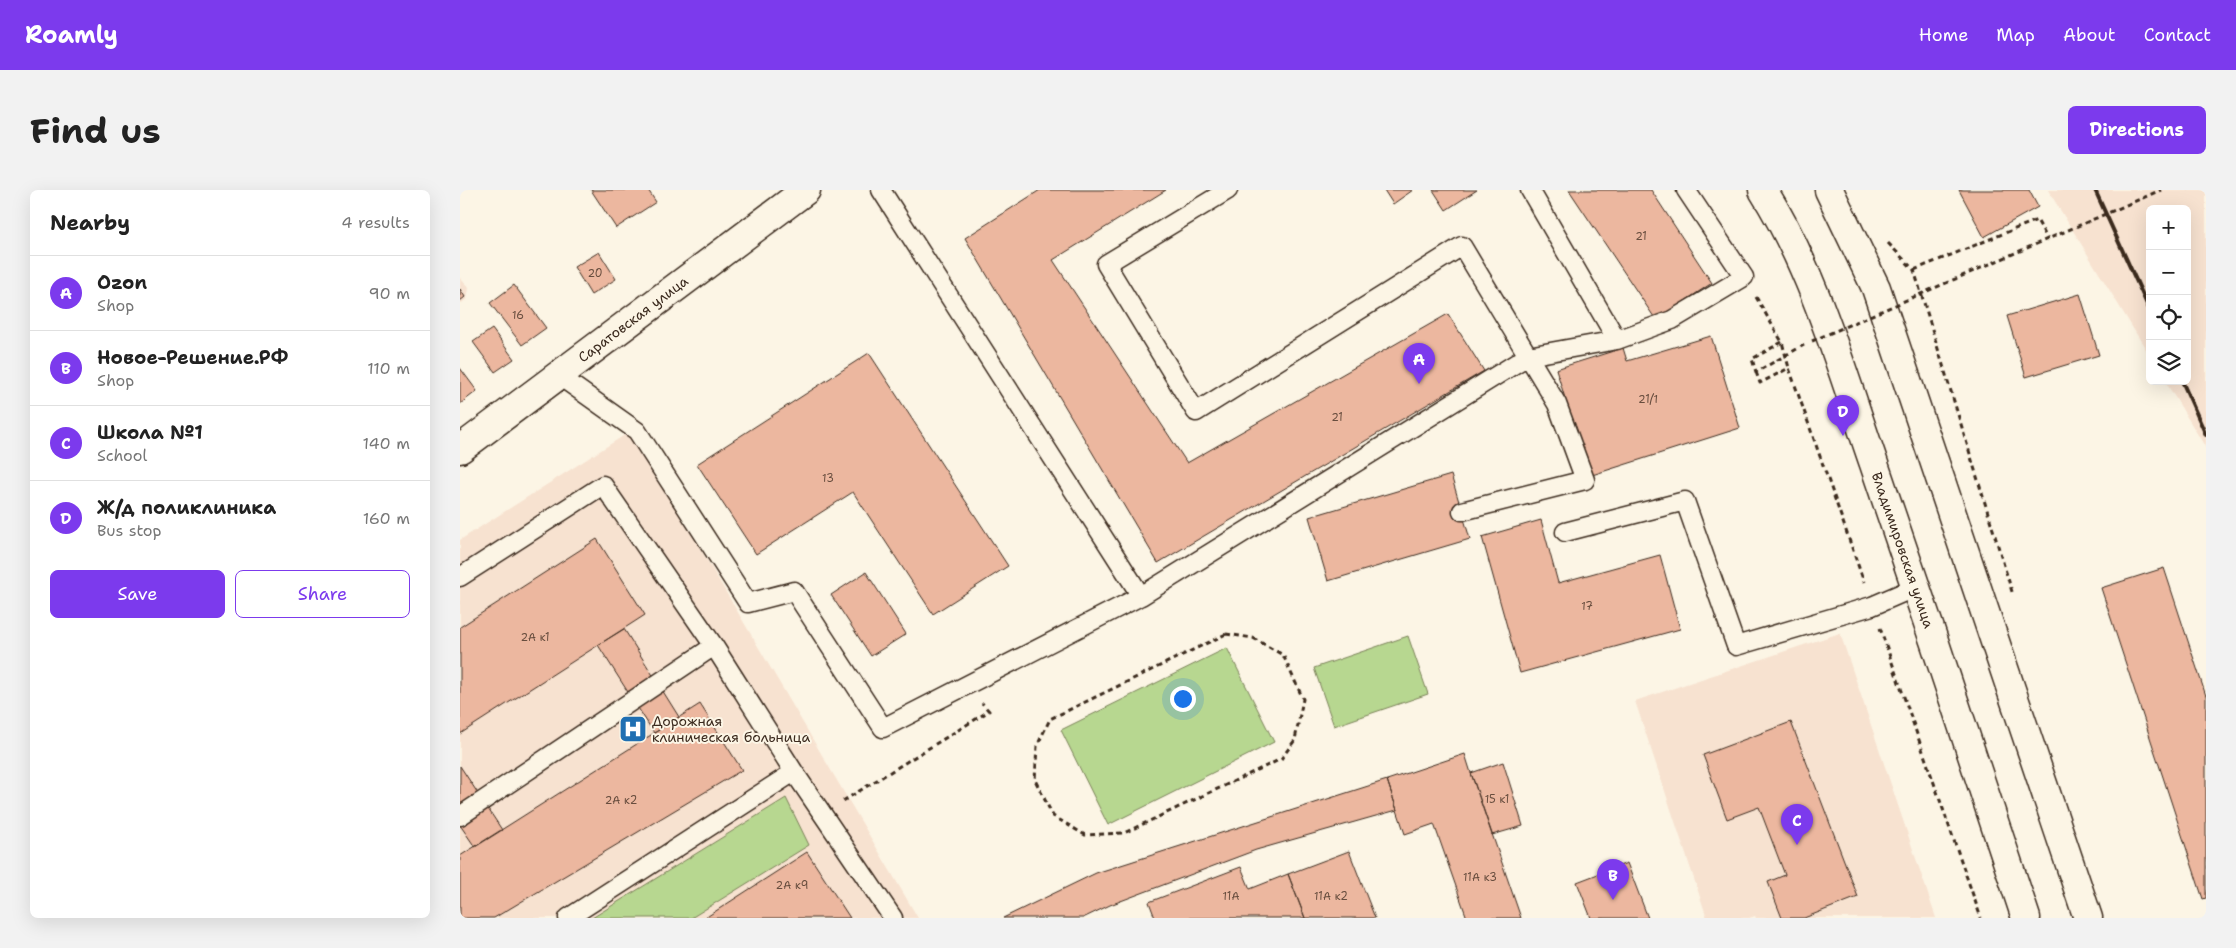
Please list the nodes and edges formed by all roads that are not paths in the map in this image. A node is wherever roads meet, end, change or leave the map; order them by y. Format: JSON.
{"nodes":[{"id":1,"x":806,"y":190,"type":"edge"},
{"id":2,"x":881,"y":190,"type":"edge"},
{"id":3,"x":1228,"y":190,"type":"edge"},
{"id":4,"x":1530,"y":190,"type":"edge"},
{"id":5,"x":1686,"y":190,"type":"edge"},
{"id":6,"x":1763,"y":190,"type":"edge"},
{"id":7,"x":1829,"y":190,"type":"edge"},
{"id":8,"x":1617,"y":340,"type":"junction"},
{"id":9,"x":1528,"y":356,"type":"junction"},
{"id":10,"x":558,"y":375,"type":"junction"},
{"id":11,"x":460,"y":449,"type":"edge"},
{"id":12,"x":1462,"y":512,"type":"dead end"},
{"id":13,"x":1565,"y":532,"type":"dead end"},
{"id":14,"x":460,"y":577,"type":"edge"},
{"id":15,"x":1916,"y":587,"type":"junction"},
{"id":16,"x":1141,"y":596,"type":"junction"},
{"id":17,"x":714,"y":646,"type":"junction"},
{"id":18,"x":794,"y":772,"type":"junction"},
{"id":19,"x":460,"y":816,"type":"edge"},
{"id":20,"x":568,"y":918,"type":"edge"},
{"id":21,"x":893,"y":918,"type":"edge"},
{"id":22,"x":2026,"y":918,"type":"edge"},
{"id":23,"x":2088,"y":918,"type":"edge"}],
"edges":[{"from":1,"to":10,"type":"main road","name":"Саратовская улица"},
{"from":2,"to":16,"type":"lane"},
{"from":3,"to":9,"type":"lane"},
{"from":4,"to":8,"type":"lane"},
{"from":5,"to":8,"type":"lane"},
{"from":6,"to":15,"type":"main road","name":"Владимировская улица"},
{"from":7,"to":23,"type":"main road"},
{"from":8,"to":9,"type":"lane"},
{"from":9,"to":12,"type":"lane"},
{"from":9,"to":16,"type":"lane"},
{"from":10,"to":11,"type":"main road","name":"Саратовская улица"},
{"from":10,"to":16,"type":"lane"},
{"from":13,"to":15,"type":"lane"},
{"from":14,"to":17,"type":"lane"},
{"from":15,"to":22,"type":"main road","name":"Владимировская улица"},
{"from":17,"to":18,"type":"lane"},
{"from":17,"to":19,"type":"lane"},
{"from":18,"to":20,"type":"lane"},
{"from":18,"to":21,"type":"lane"}]}
